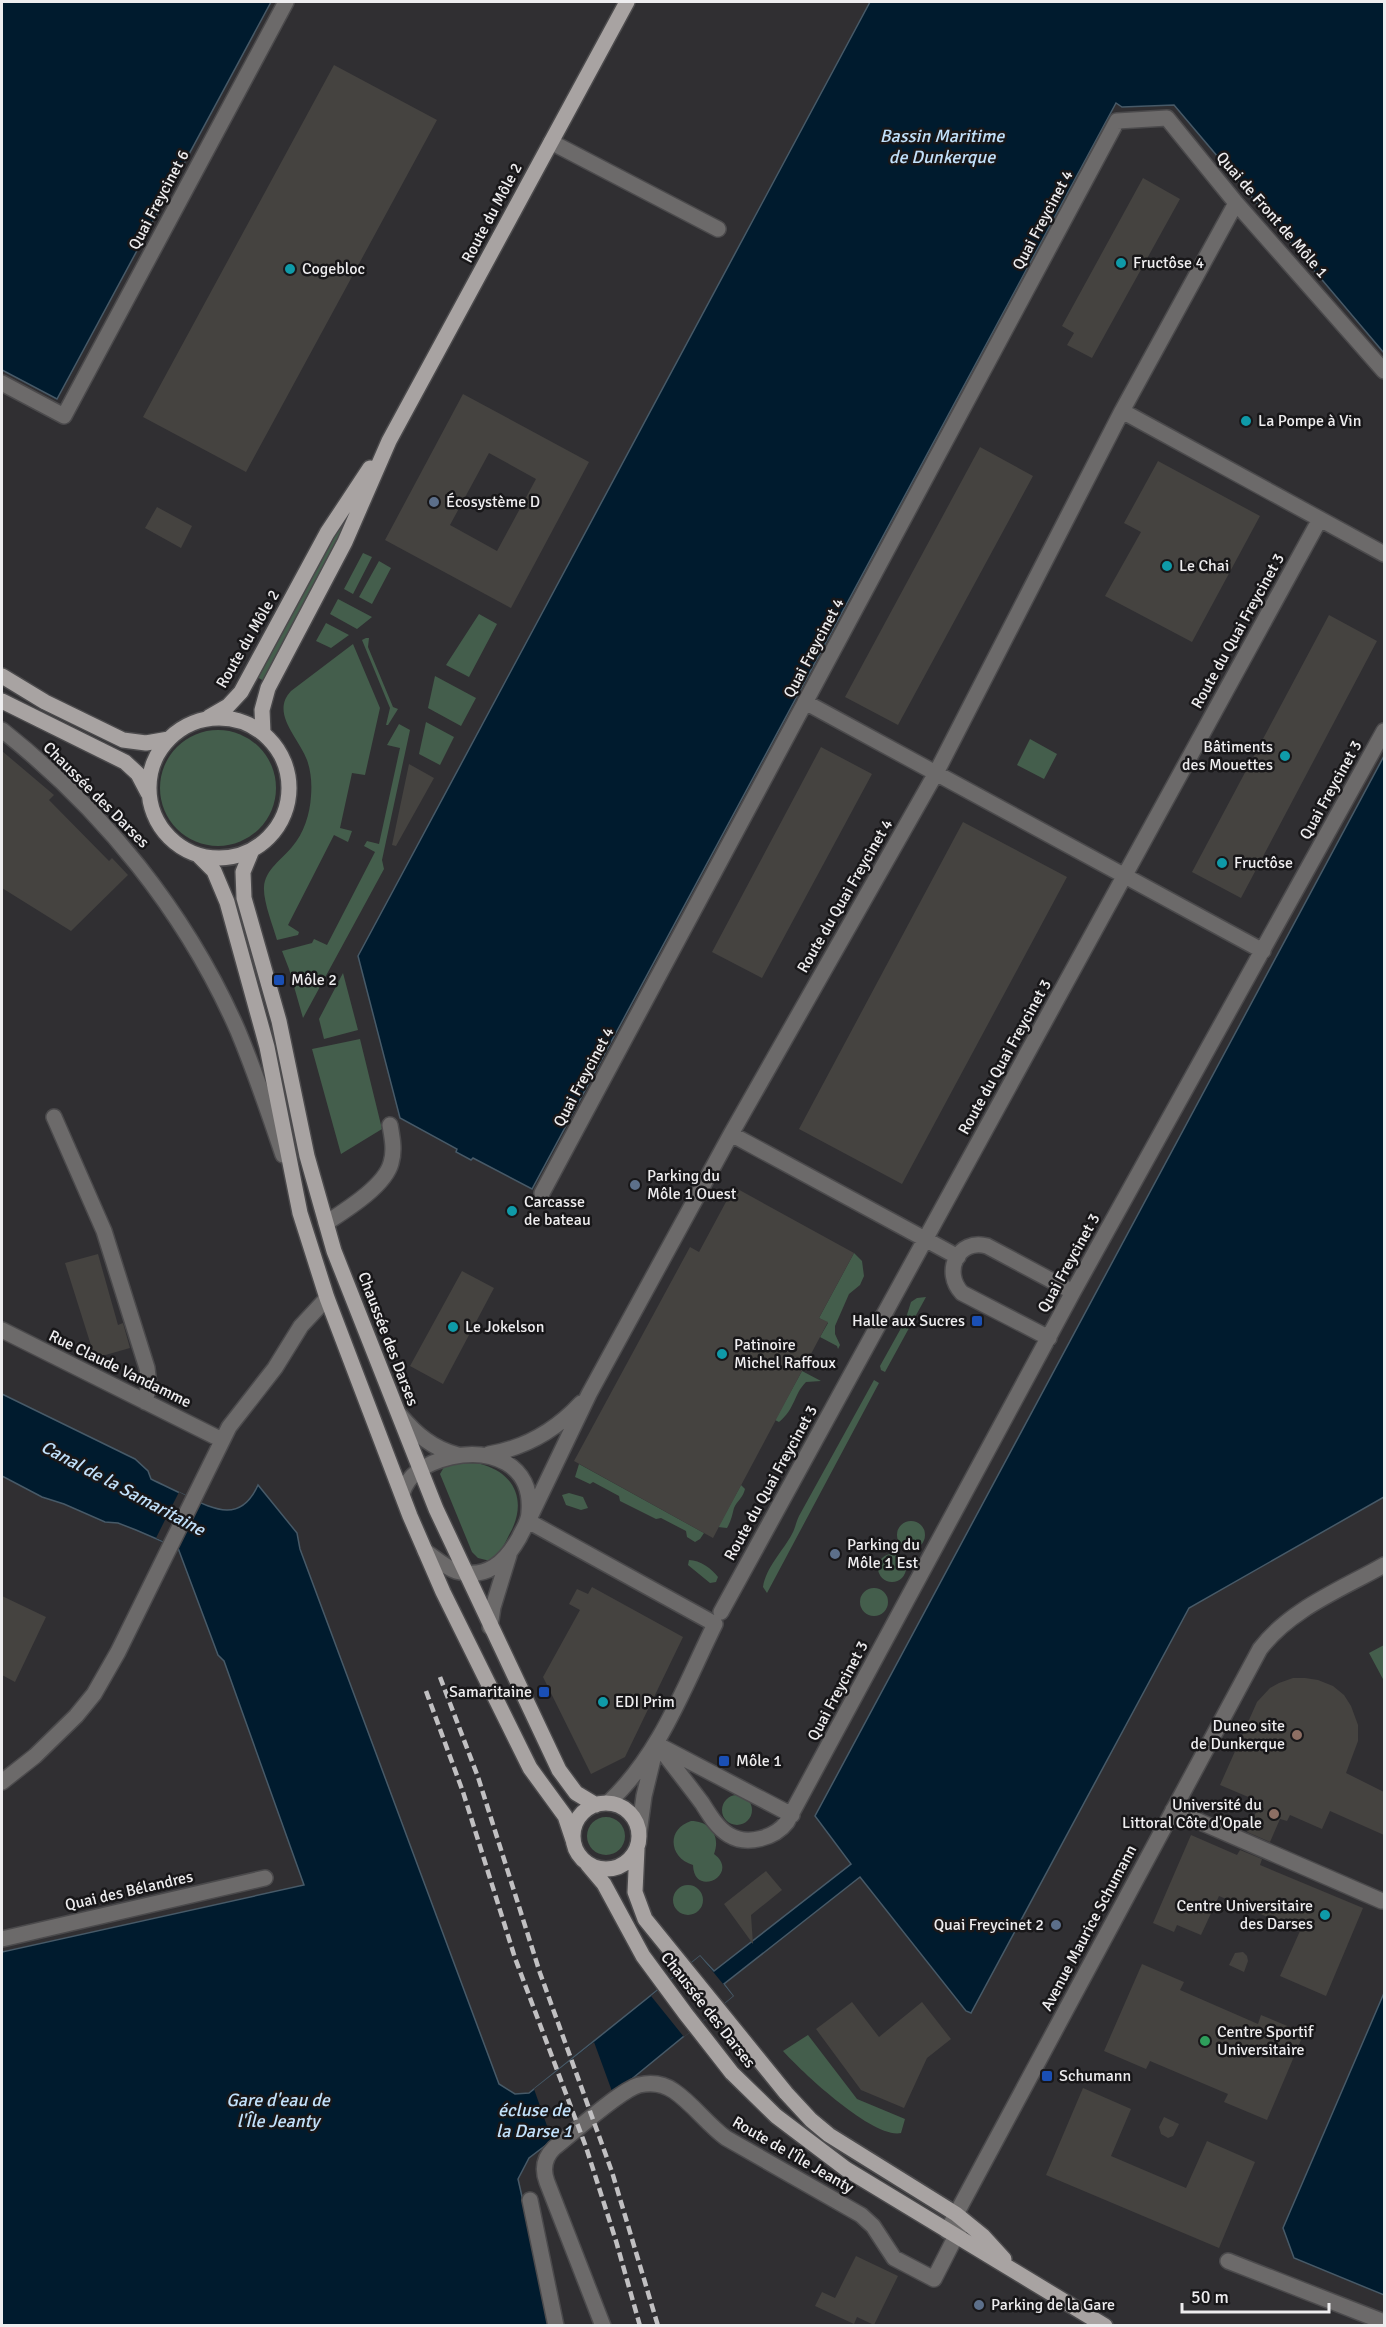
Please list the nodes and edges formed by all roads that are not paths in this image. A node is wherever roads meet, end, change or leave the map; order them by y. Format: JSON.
{"nodes":[{"id":1,"x":286,"y":2,"type":"edge"},
{"id":2,"x":627,"y":2,"type":"edge"},
{"id":3,"x":1117,"y":121,"type":"joint"},
{"id":4,"x":551,"y":142,"type":"junction"},
{"id":5,"x":1236,"y":203,"type":"junction"},
{"id":6,"x":718,"y":230,"type":"dead end"},
{"id":7,"x":1384,"y":371,"type":"edge"},
{"id":8,"x":2,"y":383,"type":"edge"},
{"id":9,"x":1122,"y":411,"type":"junction"},
{"id":10,"x":389,"y":441,"type":"junction"},
{"id":11,"x":1320,"y":519,"type":"junction"},
{"id":12,"x":1384,"y":554,"type":"edge"},
{"id":13,"x":2,"y":676,"type":"edge"},
{"id":14,"x":2,"y":701,"type":"edge"},
{"id":15,"x":805,"y":702,"type":"junction"},
{"id":16,"x":201,"y":720,"type":"junction"},
{"id":17,"x":2,"y":730,"type":"edge"},
{"id":18,"x":1384,"y":731,"type":"edge"},
{"id":19,"x":263,"y":733,"type":"junction"},
{"id":20,"x":169,"y":739,"type":"junction"},
{"id":21,"x":936,"y":773,"type":"junction"},
{"id":22,"x":149,"y":796,"type":"junction"},
{"id":23,"x":252,"y":850,"type":"junction"},
{"id":24,"x":199,"y":856,"type":"junction"},
{"id":25,"x":1125,"y":876,"type":"junction"},
{"id":26,"x":1263,"y":951,"type":"junction"},
{"id":27,"x":54,"y":1117,"type":"dead end"},
{"id":28,"x":390,"y":1125,"type":"dead end"},
{"id":29,"x":731,"y":1134,"type":"junction"},
{"id":30,"x":293,"y":1185,"type":"junction"},
{"id":31,"x":542,"y":1193,"type":"dead end"},
{"id":32,"x":326,"y":1223,"type":"junction"},
{"id":33,"x":925,"y":1239,"type":"junction"},
{"id":34,"x":958,"y":1257,"type":"junction"},
{"id":35,"x":1073,"y":1292,"type":"junction"},
{"id":36,"x":327,"y":1298,"type":"junction"},
{"id":37,"x":2,"y":1330,"type":"edge"},
{"id":38,"x":1049,"y":1338,"type":"junction"},
{"id":39,"x":589,"y":1394,"type":"junction"},
{"id":40,"x":145,"y":1402,"type":"junction"},
{"id":41,"x":398,"y":1413,"type":"junction"},
{"id":42,"x":222,"y":1440,"type":"junction"},
{"id":43,"x":461,"y":1455,"type":"junction"},
{"id":44,"x":485,"y":1455,"type":"junction"},
{"id":45,"x":420,"y":1469,"type":"junction"},
{"id":46,"x":402,"y":1494,"type":"junction"},
{"id":47,"x":528,"y":1521,"type":"junction"},
{"id":48,"x":425,"y":1551,"type":"junction"},
{"id":49,"x":510,"y":1552,"type":"junction"},
{"id":50,"x":1384,"y":1565,"type":"edge"},
{"id":51,"x":465,"y":1572,"type":"junction"},
{"id":52,"x":718,"y":1618,"type":"junction"},
{"id":53,"x":490,"y":1627,"type":"junction"},
{"id":54,"x":657,"y":1744,"type":"junction"},
{"id":55,"x":2,"y":1782,"type":"edge"},
{"id":56,"x":602,"y":1804,"type":"junction"},
{"id":57,"x":1173,"y":1810,"type":"junction"},
{"id":58,"x":792,"y":1815,"type":"junction"},
{"id":59,"x":639,"y":1833,"type":"junction"},
{"id":60,"x":573,"y":1840,"type":"junction"},
{"id":61,"x":637,"y":1849,"type":"junction"},
{"id":62,"x":588,"y":1865,"type":"junction"},
{"id":63,"x":266,"y":1878,"type":"dead end"},
{"id":64,"x":1382,"y":1901,"type":"dead end"},
{"id":65,"x":2,"y":1939,"type":"edge"},
{"id":66,"x":530,"y":2200,"type":"dead end"},
{"id":67,"x":960,"y":2217,"type":"junction"},
{"id":68,"x":951,"y":2234,"type":"junction"},
{"id":69,"x":1228,"y":2261,"type":"dead end"},
{"id":70,"x":1016,"y":2273,"type":"junction"},
{"id":71,"x":1384,"y":2322,"type":"edge"},
{"id":72,"x":556,"y":2325,"type":"edge"},
{"id":73,"x":603,"y":2325,"type":"edge"},
{"id":74,"x":1106,"y":2325,"type":"edge"}],
"edges":[{"from":1,"to":8,"type":"street","name":"Quai Freycinet 6"},
{"from":2,"to":4,"type":"main road","name":"Route du Môle 2"},
{"from":3,"to":5,"type":"street","name":"Quai de Front de Môle 1"},
{"from":3,"to":15,"type":"street","name":"Quai Freycinet 4"},
{"from":4,"to":6,"type":"street"},
{"from":4,"to":10,"type":"main road","name":"Route du Môle 2"},
{"from":5,"to":7,"type":"street","name":"Quai de Front de Môle 1"},
{"from":5,"to":9,"type":"street","name":"Route du Quai Freycinet 4"},
{"from":9,"to":11,"type":"street"},
{"from":9,"to":21,"type":"street","name":"Route du Quai Freycinet 4"},
{"from":10,"to":16,"type":"main road","name":"Route du Môle 2"},
{"from":10,"to":19,"type":"main road","name":"Route du Môle 2"},
{"from":11,"to":12,"type":"street"},
{"from":11,"to":25,"type":"street","name":"Route du Quai Freycinet 3"},
{"from":13,"to":20,"type":"main road"},
{"from":14,"to":22,"type":"main road","name":"Chaussée des Darses"},
{"from":15,"to":21,"type":"street"},
{"from":15,"to":31,"type":"street","name":"Quai Freycinet 4"},
{"from":16,"to":19,"type":"main road"},
{"from":16,"to":20,"type":"main road"},
{"from":17,"to":30,"type":"street","name":"Chaussée des Darses"},
{"from":18,"to":26,"type":"street","name":"Quai Freycinet 3"},
{"from":19,"to":23,"type":"main road"},
{"from":20,"to":22,"type":"main road"},
{"from":21,"to":25,"type":"street"},
{"from":21,"to":29,"type":"street","name":"Route du Quai Freycinet 4"},
{"from":22,"to":24,"type":"main road"},
{"from":23,"to":24,"type":"main road"},
{"from":23,"to":32,"type":"main road","name":"Chaussée des Darses"},
{"from":24,"to":30,"type":"main road","name":"Chaussée des Darses"},
{"from":25,"to":26,"type":"street"},
{"from":25,"to":33,"type":"street","name":"Route du Quai Freycinet 3"},
{"from":26,"to":35,"type":"street","name":"Quai Freycinet 3"},
{"from":27,"to":40,"type":"street"},
{"from":28,"to":32,"type":"street"},
{"from":29,"to":33,"type":"street"},
{"from":29,"to":39,"type":"street","name":"Route du Quai Freycinet 4"},
{"from":30,"to":36,"type":"main road","name":"Chaussée des Darses"},
{"from":32,"to":41,"type":"main road","name":"Chaussée des Darses"},
{"from":33,"to":34,"type":"street"},
{"from":33,"to":52,"type":"street","name":"Route du Quai Freycinet 3"},
{"from":34,"to":35,"type":"street"},
{"from":34,"to":38,"type":"street"},
{"from":35,"to":38,"type":"street","name":"Quai Freycinet 3"},
{"from":36,"to":42,"type":"street"},
{"from":36,"to":46,"type":"main road","name":"Chaussée des Darses"},
{"from":37,"to":40,"type":"street","name":"Rue Claude Vandamme"},
{"from":38,"to":58,"type":"street","name":"Quai Freycinet 3"},
{"from":39,"to":44,"type":"street","name":"Route du Quai Freycinet 4"},
{"from":39,"to":47,"type":"street","name":"Route du Quai Freycinet 4"},
{"from":40,"to":42,"type":"street","name":"Rue Claude Vandamme"},
{"from":41,"to":43,"type":"street"},
{"from":41,"to":45,"type":"main road","name":"Chaussée des Darses"},
{"from":42,"to":55,"type":"street"},
{"from":43,"to":44,"type":"street"},
{"from":43,"to":45,"type":"street"},
{"from":44,"to":47,"type":"street"},
{"from":45,"to":46,"type":"street"},
{"from":45,"to":51,"type":"main road","name":"Chaussée des Darses"},
{"from":46,"to":48,"type":"main road","name":"Chaussée des Darses"},
{"from":47,"to":49,"type":"street"},
{"from":47,"to":52,"type":"street"},
{"from":48,"to":51,"type":"street"},
{"from":48,"to":60,"type":"main road","name":"Chaussée des Darses"},
{"from":49,"to":51,"type":"street"},
{"from":49,"to":53,"type":"street"},
{"from":50,"to":57,"type":"street","name":"Avenue Maurice Schumann"},
{"from":51,"to":53,"type":"main road","name":"Chaussée des Darses"},
{"from":52,"to":54,"type":"street","name":"Route du Quai Freycinet 3"},
{"from":53,"to":56,"type":"main road","name":"Chaussée des Darses"},
{"from":54,"to":56,"type":"street","name":"Route du Quai Freycinet 3"},
{"from":54,"to":58,"type":"street"},
{"from":54,"to":58,"type":"street","name":"Quai Freycinet 3"},
{"from":54,"to":59,"type":"street","name":"Route du Quai Freycinet 3"},
{"from":56,"to":59,"type":"main road"},
{"from":56,"to":60,"type":"main road"},
{"from":57,"to":64,"type":"street"},
{"from":57,"to":67,"type":"street","name":"Avenue Maurice Schumann"},
{"from":59,"to":61,"type":"main road"},
{"from":60,"to":62,"type":"main road"},
{"from":61,"to":62,"type":"main road"},
{"from":61,"to":67,"type":"main road","name":"Chaussée des Darses"},
{"from":62,"to":68,"type":"main road","name":"Chaussée des Darses"},
{"from":63,"to":65,"type":"street","name":"Quai des Bélandres"},
{"from":66,"to":72,"type":"street"},
{"from":67,"to":68,"type":"street","name":"Route de l'Île Jeanty"},
{"from":67,"to":70,"type":"main road","name":"Chaussée des Darses"},
{"from":68,"to":70,"type":"main road","name":"Chaussée des Darses"},
{"from":68,"to":73,"type":"street","name":"Route de l'Île Jeanty"},
{"from":69,"to":71,"type":"street"},
{"from":70,"to":74,"type":"main road","name":"Chaussée des Darses"}]}
